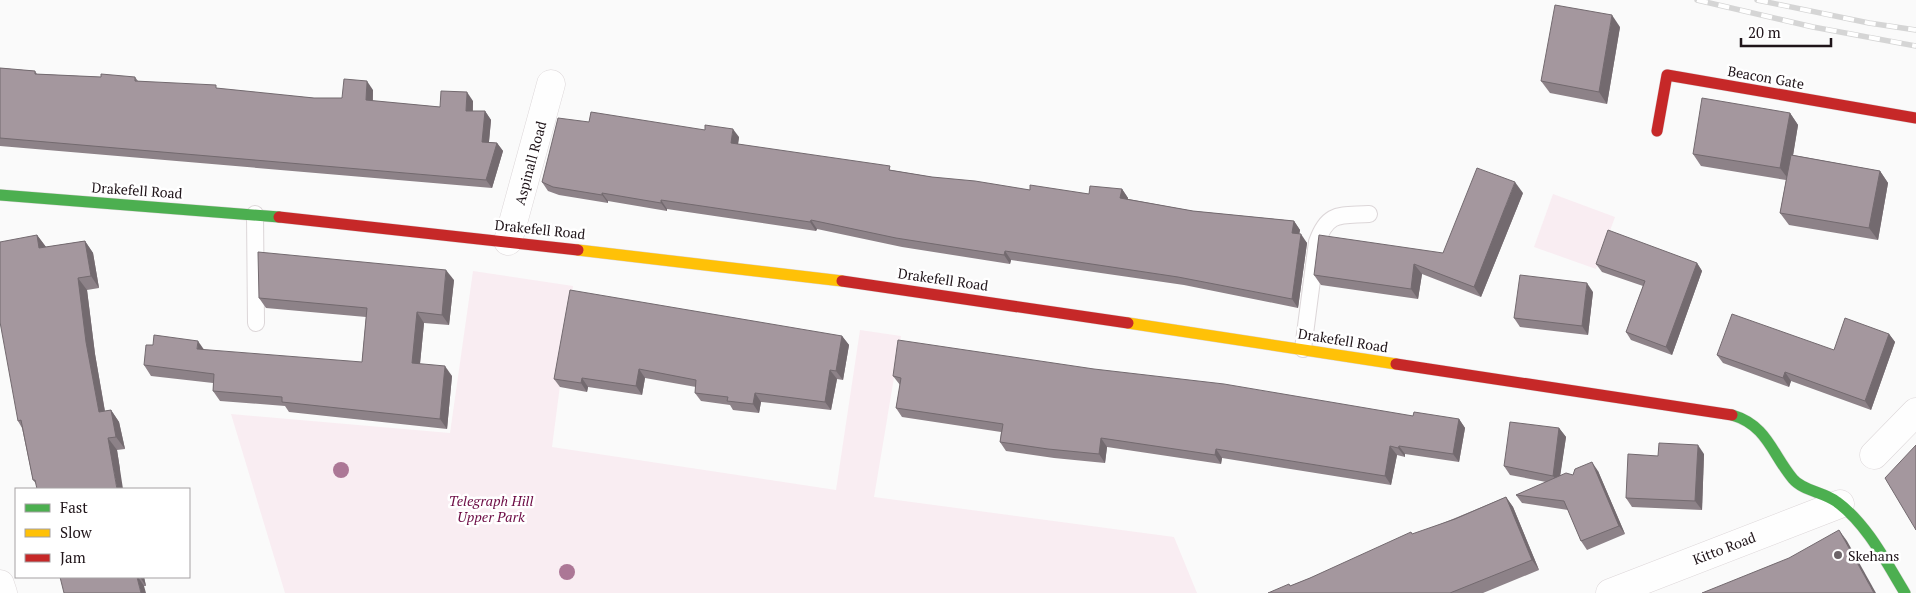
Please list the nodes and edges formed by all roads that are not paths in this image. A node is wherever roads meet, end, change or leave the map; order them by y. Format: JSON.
{"nodes":[{"id":1,"x":550,"y":84,"type":"dead end"},
{"id":2,"x":1916,"y":118,"type":"edge"},
{"id":3,"x":1657,"y":131,"type":"dead end"},
{"id":4,"x":0,"y":195,"type":"edge"},
{"id":5,"x":254,"y":214,"type":"junction"},
{"id":6,"x":1369,"y":214,"type":"dead end"},
{"id":7,"x":508,"y":241,"type":"junction"},
{"id":8,"x":256,"y":323,"type":"dead end"},
{"id":9,"x":1303,"y":349,"type":"junction"},
{"id":10,"x":1916,"y":412,"type":"edge"},
{"id":11,"x":1874,"y":454,"type":"dead end"},
{"id":12,"x":1840,"y":504,"type":"junction"},
{"id":13,"x":0,"y":584,"type":"edge"},
{"id":14,"x":2,"y":593,"type":"edge"},
{"id":15,"x":1610,"y":593,"type":"edge"},
{"id":16,"x":1905,"y":593,"type":"edge"}],
"edges":[{"from":1,"to":7,"type":"street","name":"Aspinall Road"},
{"from":2,"to":3,"type":"main road","name":"Beacon Gate"},
{"from":4,"to":5,"type":"main road","name":"Drakefell Road"},
{"from":5,"to":7,"type":"main road","name":"Drakefell Road"},
{"from":5,"to":8,"type":"lane"},
{"from":6,"to":9,"type":"lane"},
{"from":7,"to":9,"type":"main road","name":"Drakefell Road"},
{"from":9,"to":12,"type":"main road","name":"Drakefell Road"},
{"from":10,"to":11,"type":"street"},
{"from":12,"to":15,"type":"street","name":"Kitto Road"},
{"from":12,"to":16,"type":"main road"},
{"from":13,"to":14,"type":"street"}]}
